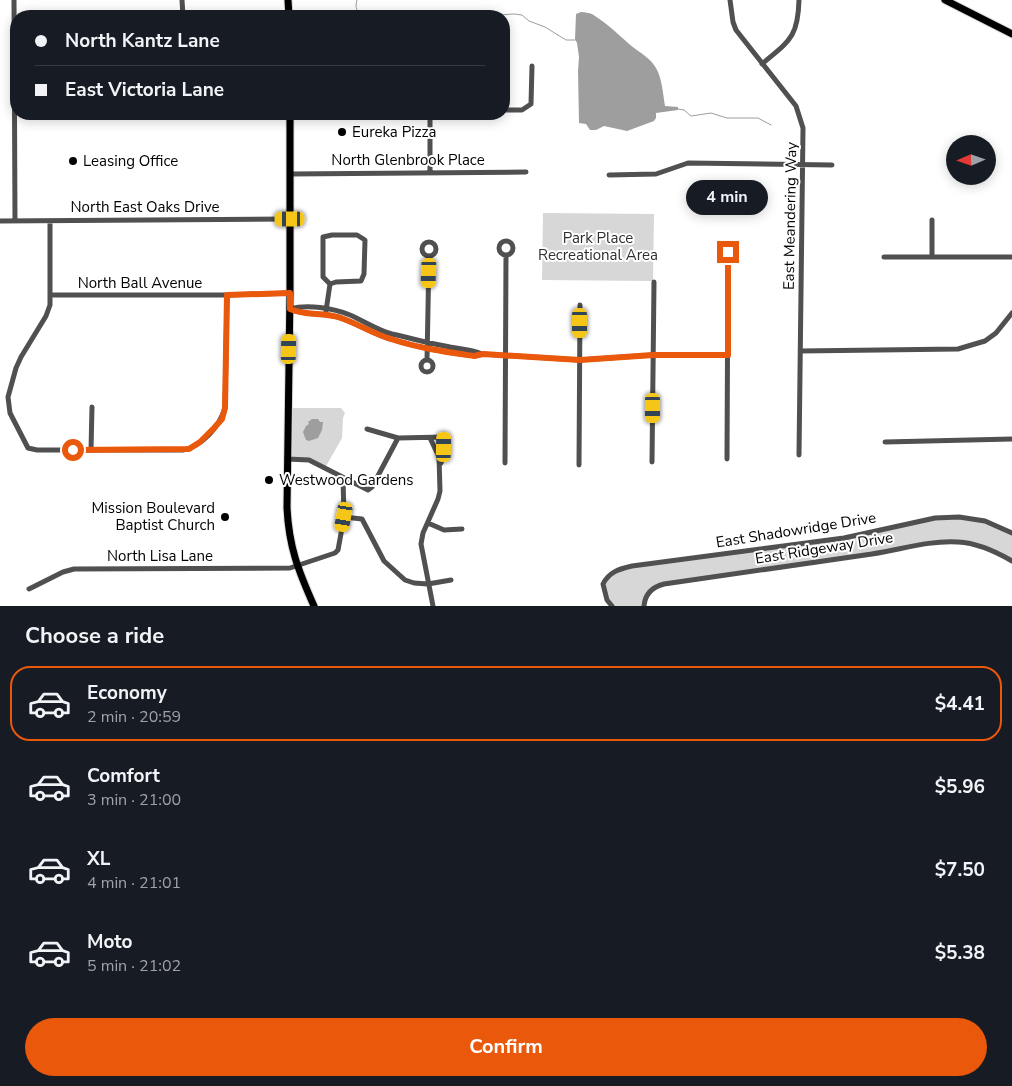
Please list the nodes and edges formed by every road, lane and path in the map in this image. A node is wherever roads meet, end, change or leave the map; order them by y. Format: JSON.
{"nodes":[{"id":1,"x":730,"y":0,"type":"edge"},
{"id":2,"x":799,"y":0,"type":"edge"},
{"id":3,"x":945,"y":0,"type":"edge"},
{"id":4,"x":1012,"y":34,"type":"edge"},
{"id":5,"x":762,"y":64,"type":"junction"},
{"id":6,"x":532,"y":66,"type":"dead end"},
{"id":7,"x":510,"y":110,"type":"edge"},
{"id":8,"x":15,"y":120,"type":"edge"},
{"id":9,"x":290,"y":120,"type":"edge"},
{"id":10,"x":430,"y":120,"type":"edge"},
{"id":11,"x":803,"y":165,"type":"junction"},
{"id":12,"x":832,"y":165,"type":"dead end"},
{"id":13,"x":526,"y":172,"type":"dead end"},
{"id":14,"x":430,"y":173,"type":"junction"},
{"id":15,"x":290,"y":174,"type":"junction"},
{"id":16,"x":609,"y":175,"type":"dead end"},
{"id":17,"x":290,"y":219,"type":"junction"},
{"id":18,"x":50,"y":220,"type":"junction"},
{"id":19,"x":932,"y":220,"type":"dead end"},
{"id":20,"x":0,"y":221,"type":"edge"},
{"id":21,"x":15,"y":221,"type":"junction"},
{"id":22,"x":728,"y":252,"type":"dead end"},
{"id":23,"x":506,"y":255,"type":"dead end"},
{"id":24,"x":429,"y":256,"type":"dead end"},
{"id":25,"x":884,"y":257,"type":"dead end"},
{"id":26,"x":932,"y":257,"type":"junction"},
{"id":27,"x":1012,"y":257,"type":"edge"},
{"id":28,"x":654,"y":282,"type":"dead end"},
{"id":29,"x":330,"y":284,"type":"junction"},
{"id":30,"x":290,"y":293,"type":"junction"},
{"id":31,"x":50,"y":295,"type":"junction"},
{"id":32,"x":227,"y":295,"type":"junction"},
{"id":33,"x":580,"y":305,"type":"dead end"},
{"id":34,"x":290,"y":309,"type":"junction"},
{"id":35,"x":325,"y":311,"type":"junction"},
{"id":36,"x":1012,"y":313,"type":"edge"},
{"id":37,"x":427,"y":345,"type":"junction"},
{"id":38,"x":800,"y":351,"type":"junction"},
{"id":39,"x":653,"y":355,"type":"junction"},
{"id":40,"x":728,"y":355,"type":"junction"},
{"id":41,"x":505,"y":356,"type":"junction"},
{"id":42,"x":427,"y":360,"type":"dead end"},
{"id":43,"x":580,"y":360,"type":"junction"},
{"id":44,"x":92,"y":407,"type":"dead end"},
{"id":45,"x":367,"y":429,"type":"dead end"},
{"id":46,"x":398,"y":438,"type":"junction"},
{"id":47,"x":430,"y":438,"type":"junction"},
{"id":48,"x":1012,"y":439,"type":"edge"},
{"id":49,"x":885,"y":442,"type":"dead end"},
{"id":50,"x":90,"y":450,"type":"junction"},
{"id":51,"x":799,"y":455,"type":"dead end"},
{"id":52,"x":727,"y":459,"type":"dead end"},
{"id":53,"x":287,"y":460,"type":"junction"},
{"id":54,"x":652,"y":462,"type":"dead end"},
{"id":55,"x":505,"y":463,"type":"dead end"},
{"id":56,"x":441,"y":464,"type":"junction"},
{"id":57,"x":578,"y":465,"type":"dead end"},
{"id":58,"x":343,"y":478,"type":"junction"},
{"id":59,"x":344,"y":517,"type":"junction"},
{"id":60,"x":428,"y":523,"type":"junction"},
{"id":61,"x":462,"y":529,"type":"dead end"},
{"id":62,"x":1012,"y":534,"type":"edge"},
{"id":63,"x":1012,"y":560,"type":"edge"},
{"id":64,"x":296,"y":566,"type":"junction"},
{"id":65,"x":451,"y":580,"type":"dead end"},
{"id":66,"x":428,"y":584,"type":"junction"},
{"id":67,"x":28,"y":589,"type":"dead end"},
{"id":68,"x":606,"y":603,"type":"edge"},
{"id":69,"x":644,"y":603,"type":"edge"},
{"id":70,"x":314,"y":606,"type":"edge"},
{"id":71,"x":433,"y":606,"type":"edge"},
{"id":72,"x":612,"y":606,"type":"edge"}],
"edges":[{"from":1,"to":5,"type":"street","name":"East Meandering Way"},
{"from":2,"to":5,"type":"street"},
{"from":3,"to":4,"type":"main road"},
{"from":5,"to":11,"type":"street","name":"East Meandering Way"},
{"from":6,"to":7,"type":"street"},
{"from":8,"to":21,"type":"street"},
{"from":9,"to":15,"type":"main road"},
{"from":10,"to":14,"type":"street"},
{"from":11,"to":12,"type":"street"},
{"from":11,"to":16,"type":"street"},
{"from":11,"to":38,"type":"street","name":"East Meandering Way"},
{"from":13,"to":14,"type":"street","name":"North Glenbrook Place"},
{"from":14,"to":15,"type":"street","name":"North Glenbrook Place"},
{"from":15,"to":17,"type":"main road"},
{"from":17,"to":18,"type":"street","name":"North East Oaks Drive"},
{"from":17,"to":30,"type":"main road"},
{"from":18,"to":21,"type":"street","name":"North East Oaks Drive"},
{"from":18,"to":31,"type":"street"},
{"from":19,"to":26,"type":"street"},
{"from":20,"to":21,"type":"street","name":"North East Oaks Drive"},
{"from":22,"to":40,"type":"street"},
{"from":23,"to":41,"type":"street"},
{"from":24,"to":37,"type":"street"},
{"from":25,"to":26,"type":"street"},
{"from":26,"to":27,"type":"street"},
{"from":28,"to":39,"type":"street"},
{"from":29,"to":29,"type":"street"},
{"from":29,"to":35,"type":"street"},
{"from":30,"to":32,"type":"street","name":"North Ball Avenue"},
{"from":30,"to":34,"type":"main road"},
{"from":31,"to":32,"type":"street","name":"North Ball Avenue"},
{"from":31,"to":50,"type":"street"},
{"from":32,"to":50,"type":"street"},
{"from":33,"to":43,"type":"street"},
{"from":34,"to":35,"type":"street"},
{"from":34,"to":53,"type":"main road"},
{"from":35,"to":37,"type":"street"},
{"from":36,"to":38,"type":"street"},
{"from":37,"to":41,"type":"street"},
{"from":37,"to":42,"type":"street"},
{"from":38,"to":51,"type":"street","name":"East Meandering Way"},
{"from":39,"to":40,"type":"street"},
{"from":39,"to":43,"type":"street"},
{"from":39,"to":54,"type":"street"},
{"from":40,"to":52,"type":"street"},
{"from":41,"to":43,"type":"street"},
{"from":41,"to":55,"type":"street"},
{"from":43,"to":57,"type":"street"},
{"from":44,"to":50,"type":"street"},
{"from":45,"to":46,"type":"street"},
{"from":46,"to":47,"type":"street"},
{"from":46,"to":58,"type":"street"},
{"from":47,"to":56,"type":"street"},
{"from":47,"to":56,"type":"street"},
{"from":48,"to":49,"type":"street"},
{"from":53,"to":58,"type":"street"},
{"from":53,"to":64,"type":"main road"},
{"from":56,"to":60,"type":"street"},
{"from":58,"to":59,"type":"street"},
{"from":59,"to":64,"type":"street","name":"North Lisa Lane"},
{"from":59,"to":66,"type":"street"},
{"from":60,"to":61,"type":"street"},
{"from":60,"to":66,"type":"street"},
{"from":62,"to":68,"type":"street","name":"East Shadowridge Drive"},
{"from":63,"to":69,"type":"street","name":"East Ridgeway Drive"},
{"from":64,"to":67,"type":"street","name":"North Lisa Lane"},
{"from":64,"to":70,"type":"main road"},
{"from":65,"to":66,"type":"street"},
{"from":66,"to":71,"type":"street"},
{"from":68,"to":72,"type":"street"}]}
